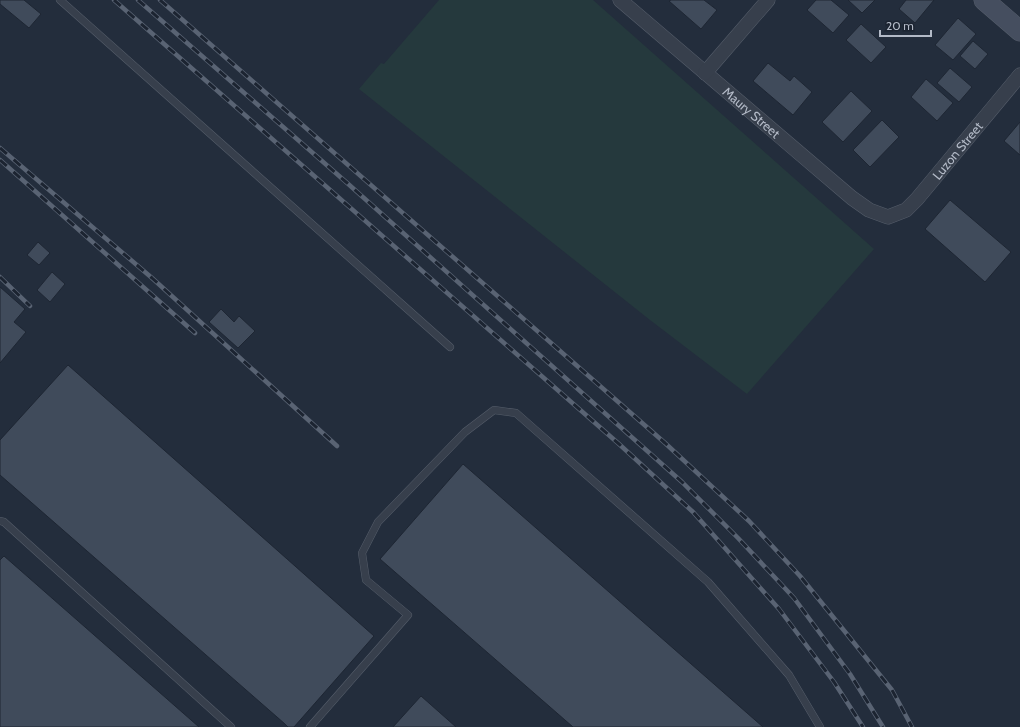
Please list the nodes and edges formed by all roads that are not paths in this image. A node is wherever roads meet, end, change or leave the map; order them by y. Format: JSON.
{"nodes":[{"id":1,"x":60,"y":0,"type":"edge"},
{"id":2,"x":620,"y":0,"type":"edge"},
{"id":3,"x":768,"y":0,"type":"edge"},
{"id":4,"x":984,"y":0,"type":"edge"},
{"id":5,"x":1020,"y":31,"type":"edge"},
{"id":6,"x":705,"y":73,"type":"junction"},
{"id":7,"x":1020,"y":75,"type":"edge"},
{"id":8,"x":888,"y":217,"type":"joint"},
{"id":9,"x":450,"y":347,"type":"dead end"},
{"id":10,"x":0,"y":521,"type":"edge"},
{"id":11,"x":231,"y":727,"type":"edge"},
{"id":12,"x":310,"y":727,"type":"edge"},
{"id":13,"x":820,"y":727,"type":"edge"}],
"edges":[{"from":1,"to":9,"type":"lane"},
{"from":2,"to":6,"type":"street","name":"Maury Street"},
{"from":3,"to":6,"type":"street"},
{"from":4,"to":5,"type":"main road"},
{"from":6,"to":8,"type":"street","name":"Maury Street"},
{"from":7,"to":8,"type":"street","name":"Luzon Street"},
{"from":10,"to":11,"type":"lane"},
{"from":12,"to":13,"type":"lane"}]}
